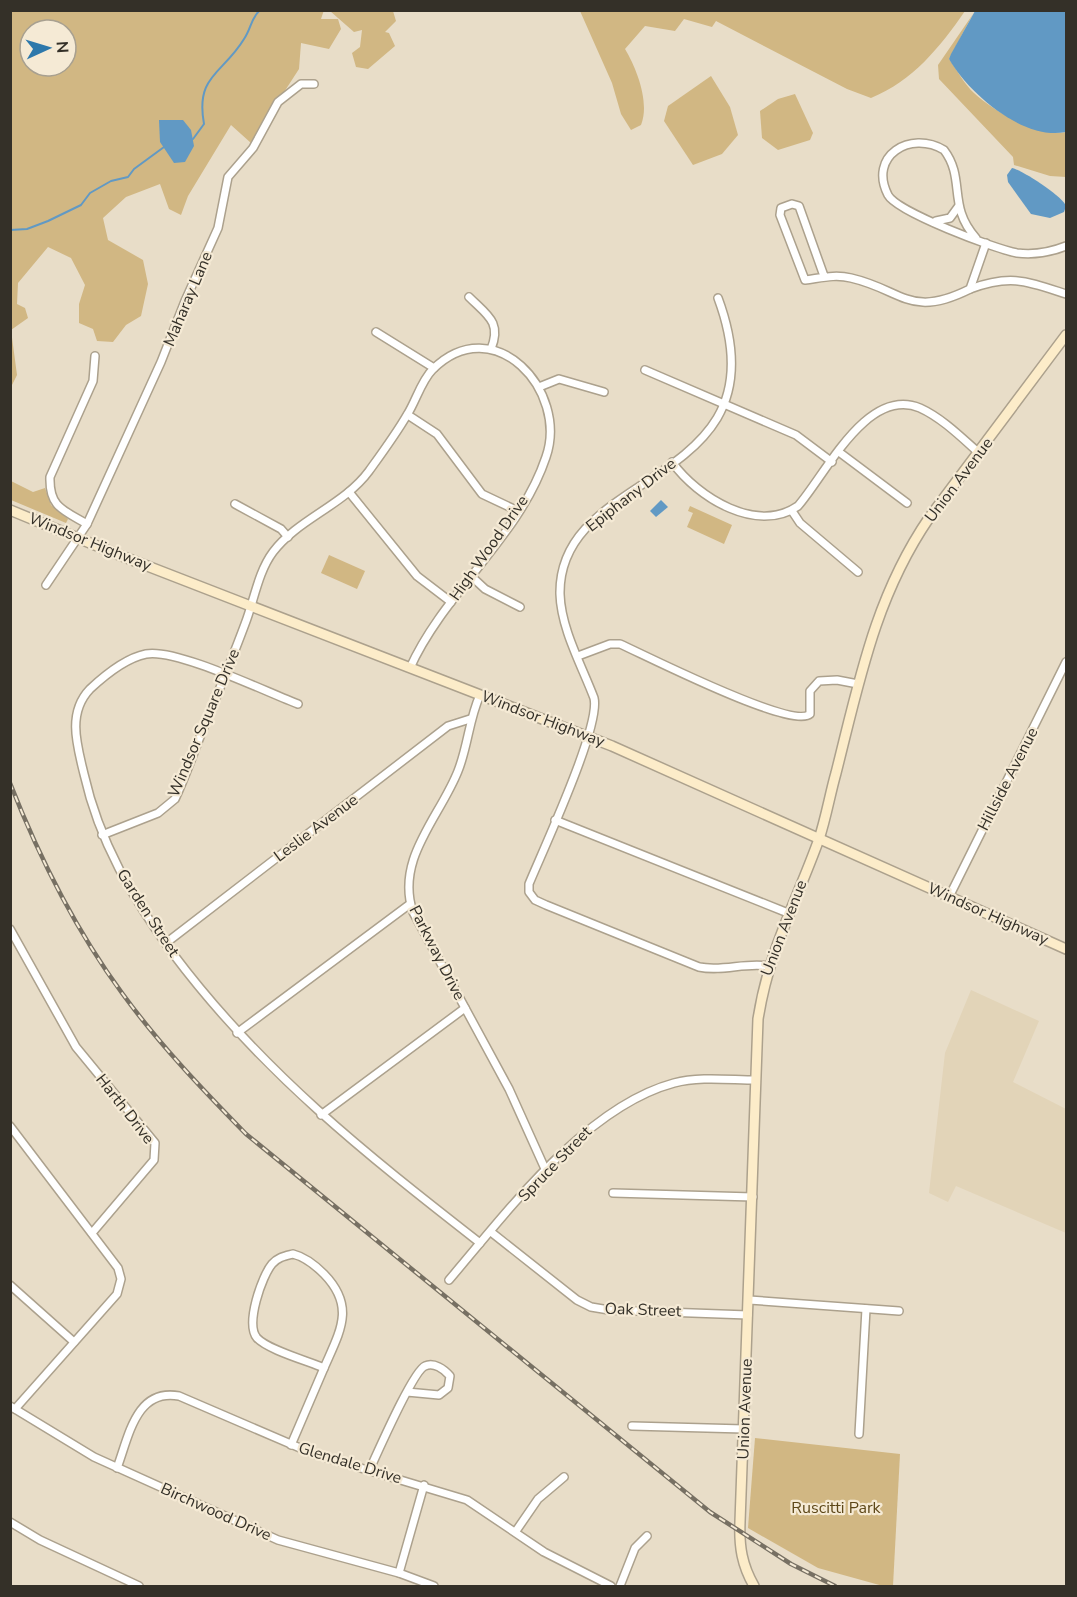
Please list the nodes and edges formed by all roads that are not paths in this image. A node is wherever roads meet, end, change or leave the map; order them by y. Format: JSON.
{"nodes":[{"id":1,"x":314,"y":84,"type":"dead end"},
{"id":2,"x":958,"y":206,"type":"junction"},
{"id":3,"x":933,"y":221,"type":"junction"},
{"id":4,"x":975,"y":238,"type":"junction"},
{"id":5,"x":986,"y":243,"type":"junction"},
{"id":6,"x":1066,"y":246,"type":"edge"},
{"id":7,"x":824,"y":276,"type":"junction"},
{"id":8,"x":970,"y":289,"type":"junction"},
{"id":9,"x":1066,"y":294,"type":"edge"},
{"id":10,"x":469,"y":297,"type":"dead end"},
{"id":11,"x":718,"y":298,"type":"dead end"},
{"id":12,"x":376,"y":332,"type":"dead end"},
{"id":13,"x":1066,"y":335,"type":"edge"},
{"id":14,"x":491,"y":349,"type":"junction"},
{"id":15,"x":95,"y":356,"type":"dead end"},
{"id":16,"x":434,"y":368,"type":"junction"},
{"id":17,"x":645,"y":370,"type":"dead end"},
{"id":18,"x":539,"y":387,"type":"junction"},
{"id":19,"x":604,"y":392,"type":"dead end"},
{"id":20,"x":724,"y":405,"type":"junction"},
{"id":21,"x":408,"y":415,"type":"junction"},
{"id":22,"x":839,"y":452,"type":"junction"},
{"id":23,"x":980,"y":453,"type":"junction"},
{"id":24,"x":672,"y":462,"type":"junction"},
{"id":25,"x":832,"y":462,"type":"junction"},
{"id":26,"x":349,"y":492,"type":"junction"},
{"id":27,"x":907,"y":503,"type":"dead end"},
{"id":28,"x":235,"y":504,"type":"dead end"},
{"id":29,"x":10,"y":510,"type":"edge"},
{"id":30,"x":518,"y":511,"type":"junction"},
{"id":31,"x":792,"y":511,"type":"junction"},
{"id":32,"x":87,"y":524,"type":"junction"},
{"id":33,"x":288,"y":537,"type":"junction"},
{"id":34,"x":78,"y":538,"type":"junction"},
{"id":35,"x":858,"y":572,"type":"dead end"},
{"id":36,"x":471,"y":576,"type":"junction"},
{"id":37,"x":46,"y":585,"type":"dead end"},
{"id":38,"x":451,"y":602,"type":"junction"},
{"id":39,"x":251,"y":606,"type":"junction"},
{"id":40,"x":519,"y":607,"type":"dead end"},
{"id":41,"x":578,"y":656,"type":"junction"},
{"id":42,"x":1066,"y":662,"type":"edge"},
{"id":43,"x":410,"y":668,"type":"junction"},
{"id":44,"x":224,"y":676,"type":"junction"},
{"id":45,"x":858,"y":684,"type":"junction"},
{"id":46,"x":480,"y":695,"type":"junction"},
{"id":47,"x":297,"y":704,"type":"dead end"},
{"id":48,"x":470,"y":719,"type":"junction"},
{"id":49,"x":589,"y":738,"type":"junction"},
{"id":50,"x":555,"y":820,"type":"junction"},
{"id":51,"x":102,"y":835,"type":"junction"},
{"id":52,"x":820,"y":837,"type":"junction"},
{"id":53,"x":950,"y":897,"type":"junction"},
{"id":54,"x":410,"y":904,"type":"junction"},
{"id":55,"x":788,"y":913,"type":"junction"},
{"id":56,"x":10,"y":929,"type":"edge"},
{"id":57,"x":166,"y":943,"type":"junction"},
{"id":58,"x":1066,"y":949,"type":"edge"},
{"id":59,"x":768,"y":966,"type":"junction"},
{"id":60,"x":465,"y":1008,"type":"junction"},
{"id":61,"x":237,"y":1033,"type":"junction"},
{"id":62,"x":756,"y":1080,"type":"junction"},
{"id":63,"x":321,"y":1115,"type":"junction"},
{"id":64,"x":10,"y":1126,"type":"edge"},
{"id":65,"x":546,"y":1171,"type":"junction"},
{"id":66,"x":613,"y":1193,"type":"dead end"},
{"id":67,"x":753,"y":1197,"type":"junction"},
{"id":68,"x":491,"y":1232,"type":"junction"},
{"id":69,"x":92,"y":1233,"type":"junction"},
{"id":70,"x":480,"y":1243,"type":"junction"},
{"id":71,"x":449,"y":1280,"type":"dead end"},
{"id":72,"x":10,"y":1285,"type":"edge"},
{"id":73,"x":749,"y":1300,"type":"junction"},
{"id":74,"x":866,"y":1309,"type":"junction"},
{"id":75,"x":899,"y":1311,"type":"dead end"},
{"id":76,"x":748,"y":1315,"type":"junction"},
{"id":77,"x":76,"y":1339,"type":"junction"},
{"id":78,"x":324,"y":1368,"type":"junction"},
{"id":79,"x":407,"y":1392,"type":"junction"},
{"id":80,"x":13,"y":1408,"type":"edge"},
{"id":81,"x":632,"y":1426,"type":"dead end"},
{"id":82,"x":744,"y":1429,"type":"junction"},
{"id":83,"x":860,"y":1434,"type":"dead end"},
{"id":84,"x":291,"y":1444,"type":"junction"},
{"id":85,"x":117,"y":1468,"type":"junction"},
{"id":86,"x":369,"y":1471,"type":"junction"},
{"id":87,"x":564,"y":1477,"type":"dead end"},
{"id":88,"x":423,"y":1485,"type":"junction"},
{"id":89,"x":10,"y":1522,"type":"edge"},
{"id":90,"x":516,"y":1531,"type":"junction"},
{"id":91,"x":647,"y":1536,"type":"dead end"},
{"id":92,"x":399,"y":1573,"type":"junction"},
{"id":93,"x":139,"y":1587,"type":"edge"},
{"id":94,"x":434,"y":1587,"type":"edge"},
{"id":95,"x":611,"y":1587,"type":"edge"},
{"id":96,"x":620,"y":1587,"type":"edge"},
{"id":97,"x":754,"y":1587,"type":"edge"}],
"edges":[{"from":1,"to":32,"type":"street","name":"Maharay Lane"},
{"from":2,"to":3,"type":"street"},
{"from":2,"to":3,"type":"street"},
{"from":2,"to":4,"type":"street"},
{"from":3,"to":4,"type":"street"},
{"from":4,"to":5,"type":"street"},
{"from":5,"to":6,"type":"street"},
{"from":5,"to":8,"type":"street"},
{"from":7,"to":7,"type":"street"},
{"from":7,"to":8,"type":"street"},
{"from":8,"to":9,"type":"street"},
{"from":10,"to":14,"type":"street"},
{"from":11,"to":20,"type":"street","name":"Epiphany Drive"},
{"from":12,"to":16,"type":"street"},
{"from":13,"to":23,"type":"street","name":"Union Avenue"},
{"from":14,"to":16,"type":"street"},
{"from":14,"to":18,"type":"street","name":"High Wood Drive"},
{"from":15,"to":32,"type":"street"},
{"from":16,"to":21,"type":"street"},
{"from":17,"to":20,"type":"street"},
{"from":18,"to":19,"type":"street"},
{"from":18,"to":30,"type":"street","name":"High Wood Drive"},
{"from":20,"to":24,"type":"street","name":"Epiphany Drive"},
{"from":20,"to":25,"type":"street"},
{"from":21,"to":26,"type":"street"},
{"from":21,"to":30,"type":"street"},
{"from":22,"to":23,"type":"street"},
{"from":22,"to":25,"type":"street"},
{"from":22,"to":27,"type":"street"},
{"from":23,"to":45,"type":"street","name":"Union Avenue"},
{"from":24,"to":31,"type":"street"},
{"from":24,"to":41,"type":"street","name":"Epiphany Drive"},
{"from":25,"to":31,"type":"street"},
{"from":26,"to":33,"type":"street"},
{"from":26,"to":38,"type":"street"},
{"from":28,"to":33,"type":"street"},
{"from":29,"to":34,"type":"street","name":"Windsor Highway"},
{"from":30,"to":36,"type":"street","name":"High Wood Drive"},
{"from":31,"to":35,"type":"street"},
{"from":32,"to":34,"type":"street","name":"Maharay Lane"},
{"from":33,"to":39,"type":"street"},
{"from":34,"to":37,"type":"street","name":"Maharay Lane"},
{"from":34,"to":39,"type":"street","name":"Windsor Highway"},
{"from":36,"to":38,"type":"street","name":"High Wood Drive"},
{"from":36,"to":40,"type":"street"},
{"from":38,"to":43,"type":"street","name":"High Wood Drive"},
{"from":39,"to":43,"type":"street","name":"Windsor Highway"},
{"from":39,"to":44,"type":"street","name":"Windsor Square Drive"},
{"from":41,"to":45,"type":"street"},
{"from":41,"to":49,"type":"street","name":"Epiphany Drive"},
{"from":42,"to":53,"type":"street","name":"Hillside Avenue"},
{"from":43,"to":46,"type":"street","name":"Windsor Highway"},
{"from":44,"to":47,"type":"street","name":"Garden Street"},
{"from":44,"to":51,"type":"street","name":"Windsor Square Drive"},
{"from":44,"to":51,"type":"street","name":"Garden Street"},
{"from":45,"to":52,"type":"street","name":"Union Avenue"},
{"from":46,"to":48,"type":"street","name":"Parkway Drive"},
{"from":46,"to":49,"type":"street","name":"Windsor Highway"},
{"from":48,"to":54,"type":"street","name":"Parkway Drive"},
{"from":48,"to":57,"type":"street","name":"Leslie Avenue"},
{"from":49,"to":50,"type":"street","name":"Epiphany Drive"},
{"from":49,"to":52,"type":"street","name":"Windsor Highway"},
{"from":50,"to":55,"type":"street"},
{"from":50,"to":59,"type":"street","name":"Epiphany Drive"},
{"from":51,"to":57,"type":"street","name":"Garden Street"},
{"from":52,"to":53,"type":"street","name":"Windsor Highway"},
{"from":52,"to":55,"type":"street","name":"Union Avenue"},
{"from":53,"to":58,"type":"street","name":"Windsor Highway"},
{"from":54,"to":60,"type":"street","name":"Parkway Drive"},
{"from":54,"to":61,"type":"street"},
{"from":55,"to":59,"type":"street","name":"Union Avenue"},
{"from":56,"to":69,"type":"street","name":"Harth Drive"},
{"from":57,"to":61,"type":"street","name":"Garden Street"},
{"from":59,"to":62,"type":"street","name":"Union Avenue"},
{"from":60,"to":63,"type":"street"},
{"from":60,"to":65,"type":"street","name":"Parkway Drive"},
{"from":61,"to":63,"type":"street","name":"Garden Street"},
{"from":62,"to":65,"type":"street","name":"Spruce Street"},
{"from":62,"to":67,"type":"street","name":"Union Avenue"},
{"from":63,"to":70,"type":"street","name":"Garden Street"},
{"from":64,"to":69,"type":"street"},
{"from":65,"to":68,"type":"street","name":"Spruce Street"},
{"from":66,"to":67,"type":"street"},
{"from":67,"to":73,"type":"street","name":"Union Avenue"},
{"from":68,"to":70,"type":"street","name":"Spruce Street"},
{"from":68,"to":76,"type":"street","name":"Oak Street"},
{"from":69,"to":77,"type":"street"},
{"from":70,"to":71,"type":"street","name":"Spruce Street"},
{"from":72,"to":77,"type":"street"},
{"from":73,"to":74,"type":"street"},
{"from":73,"to":76,"type":"street","name":"Union Avenue"},
{"from":74,"to":75,"type":"street"},
{"from":74,"to":83,"type":"street"},
{"from":76,"to":82,"type":"street","name":"Union Avenue"},
{"from":77,"to":80,"type":"street"},
{"from":78,"to":78,"type":"street"},
{"from":78,"to":84,"type":"street"},
{"from":79,"to":79,"type":"street"},
{"from":79,"to":86,"type":"street"},
{"from":80,"to":85,"type":"street","name":"Birchwood Drive"},
{"from":81,"to":82,"type":"street"},
{"from":82,"to":97,"type":"street","name":"Union Avenue"},
{"from":84,"to":85,"type":"street","name":"Glendale Drive"},
{"from":84,"to":86,"type":"street","name":"Glendale Drive"},
{"from":85,"to":92,"type":"street","name":"Birchwood Drive"},
{"from":86,"to":88,"type":"street","name":"Glendale Drive"},
{"from":87,"to":90,"type":"street"},
{"from":88,"to":90,"type":"street","name":"Glendale Drive"},
{"from":88,"to":92,"type":"street"},
{"from":89,"to":93,"type":"street"},
{"from":90,"to":95,"type":"street","name":"Glendale Drive"},
{"from":91,"to":96,"type":"street"},
{"from":92,"to":94,"type":"street","name":"Birchwood Drive"}]}
